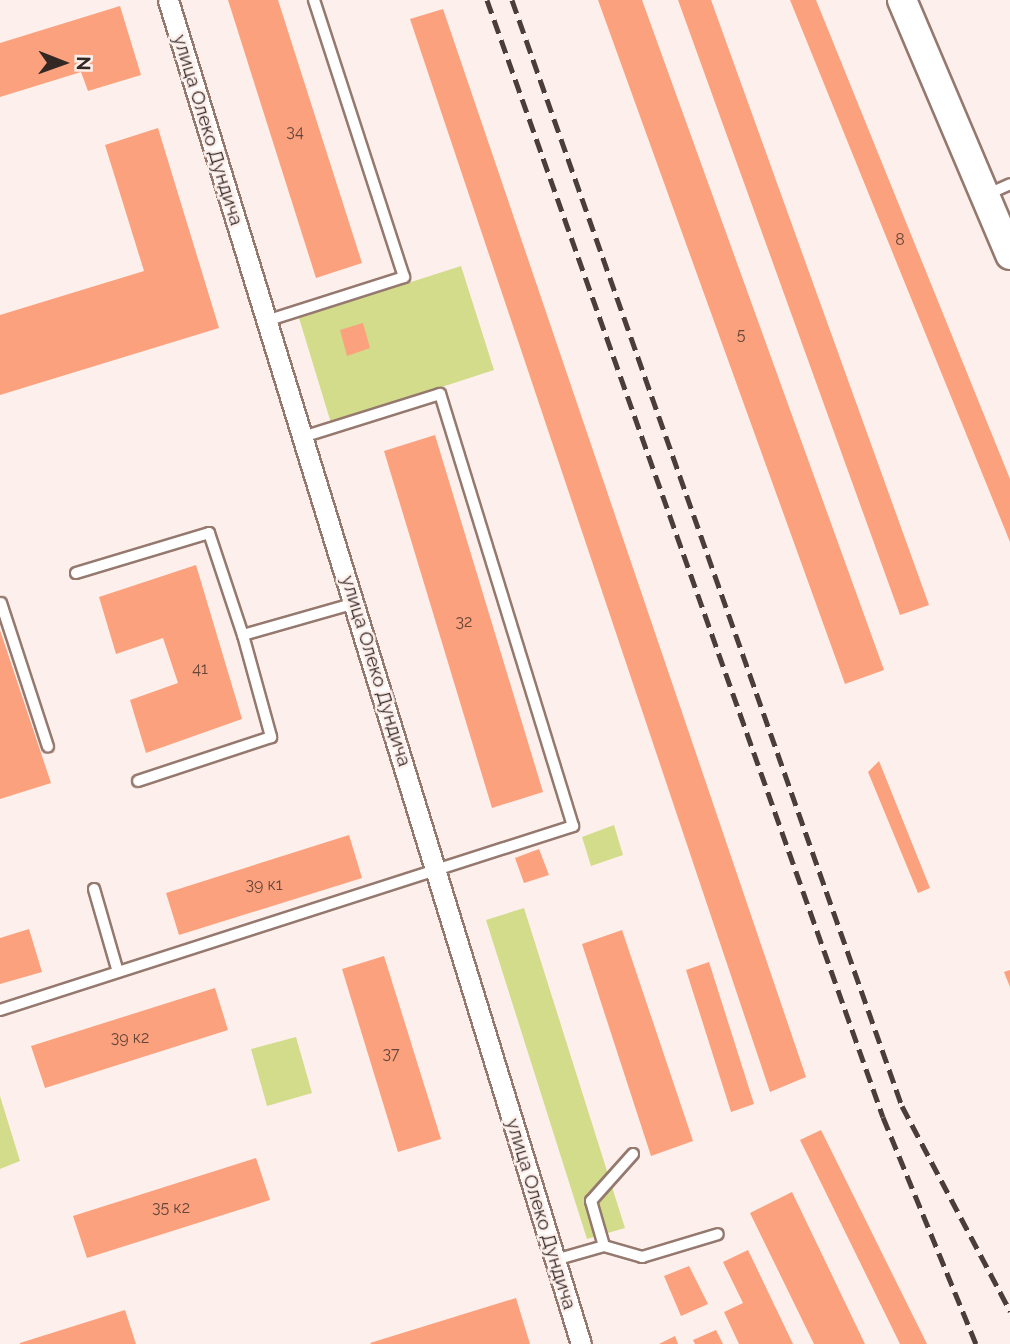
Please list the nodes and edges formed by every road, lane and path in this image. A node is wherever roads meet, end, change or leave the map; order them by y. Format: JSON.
{"nodes":[{"id":1,"x":168,"y":0,"type":"edge"},
{"id":2,"x":314,"y":0,"type":"edge"},
{"id":3,"x":902,"y":0,"type":"edge"},
{"id":4,"x":997,"y":190,"type":"edge"},
{"id":5,"x":1010,"y":256,"type":"edge"},
{"id":6,"x":266,"y":321,"type":"junction"},
{"id":7,"x":303,"y":437,"type":"junction"},
{"id":8,"x":76,"y":573,"type":"dead end"},
{"id":9,"x":0,"y":602,"type":"edge"},
{"id":10,"x":355,"y":602,"type":"junction"},
{"id":11,"x":243,"y":635,"type":"junction"},
{"id":12,"x":48,"y":747,"type":"dead end"},
{"id":13,"x":138,"y":781,"type":"dead end"},
{"id":14,"x":437,"y":871,"type":"junction"},
{"id":15,"x":94,"y":889,"type":"dead end"},
{"id":16,"x":118,"y":972,"type":"junction"},
{"id":17,"x":0,"y":1010,"type":"edge"},
{"id":18,"x":633,"y":1154,"type":"dead end"},
{"id":19,"x":718,"y":1234,"type":"dead end"},
{"id":20,"x":604,"y":1247,"type":"junction"},
{"id":21,"x":555,"y":1260,"type":"junction"},
{"id":22,"x":580,"y":1344,"type":"edge"}],
"edges":[{"from":1,"to":6,"type":"street","name":"улица Олеко Дундича"},
{"from":2,"to":6,"type":"lane"},
{"from":3,"to":4,"type":"street"},
{"from":4,"to":5,"type":"street"},
{"from":6,"to":7,"type":"street","name":"улица Олеко Дундича"},
{"from":7,"to":10,"type":"street","name":"улица Олеко Дундича"},
{"from":7,"to":14,"type":"lane"},
{"from":8,"to":11,"type":"lane"},
{"from":9,"to":12,"type":"lane"},
{"from":10,"to":11,"type":"lane"},
{"from":10,"to":14,"type":"street","name":"улица Олеко Дундича"},
{"from":11,"to":13,"type":"lane"},
{"from":14,"to":16,"type":"lane"},
{"from":14,"to":21,"type":"street","name":"улица Олеко Дундича"},
{"from":15,"to":16,"type":"lane"},
{"from":16,"to":17,"type":"lane"},
{"from":18,"to":20,"type":"lane"},
{"from":19,"to":20,"type":"lane"},
{"from":20,"to":21,"type":"lane"},
{"from":21,"to":22,"type":"street","name":"улица Олеко Дундича"}]}
